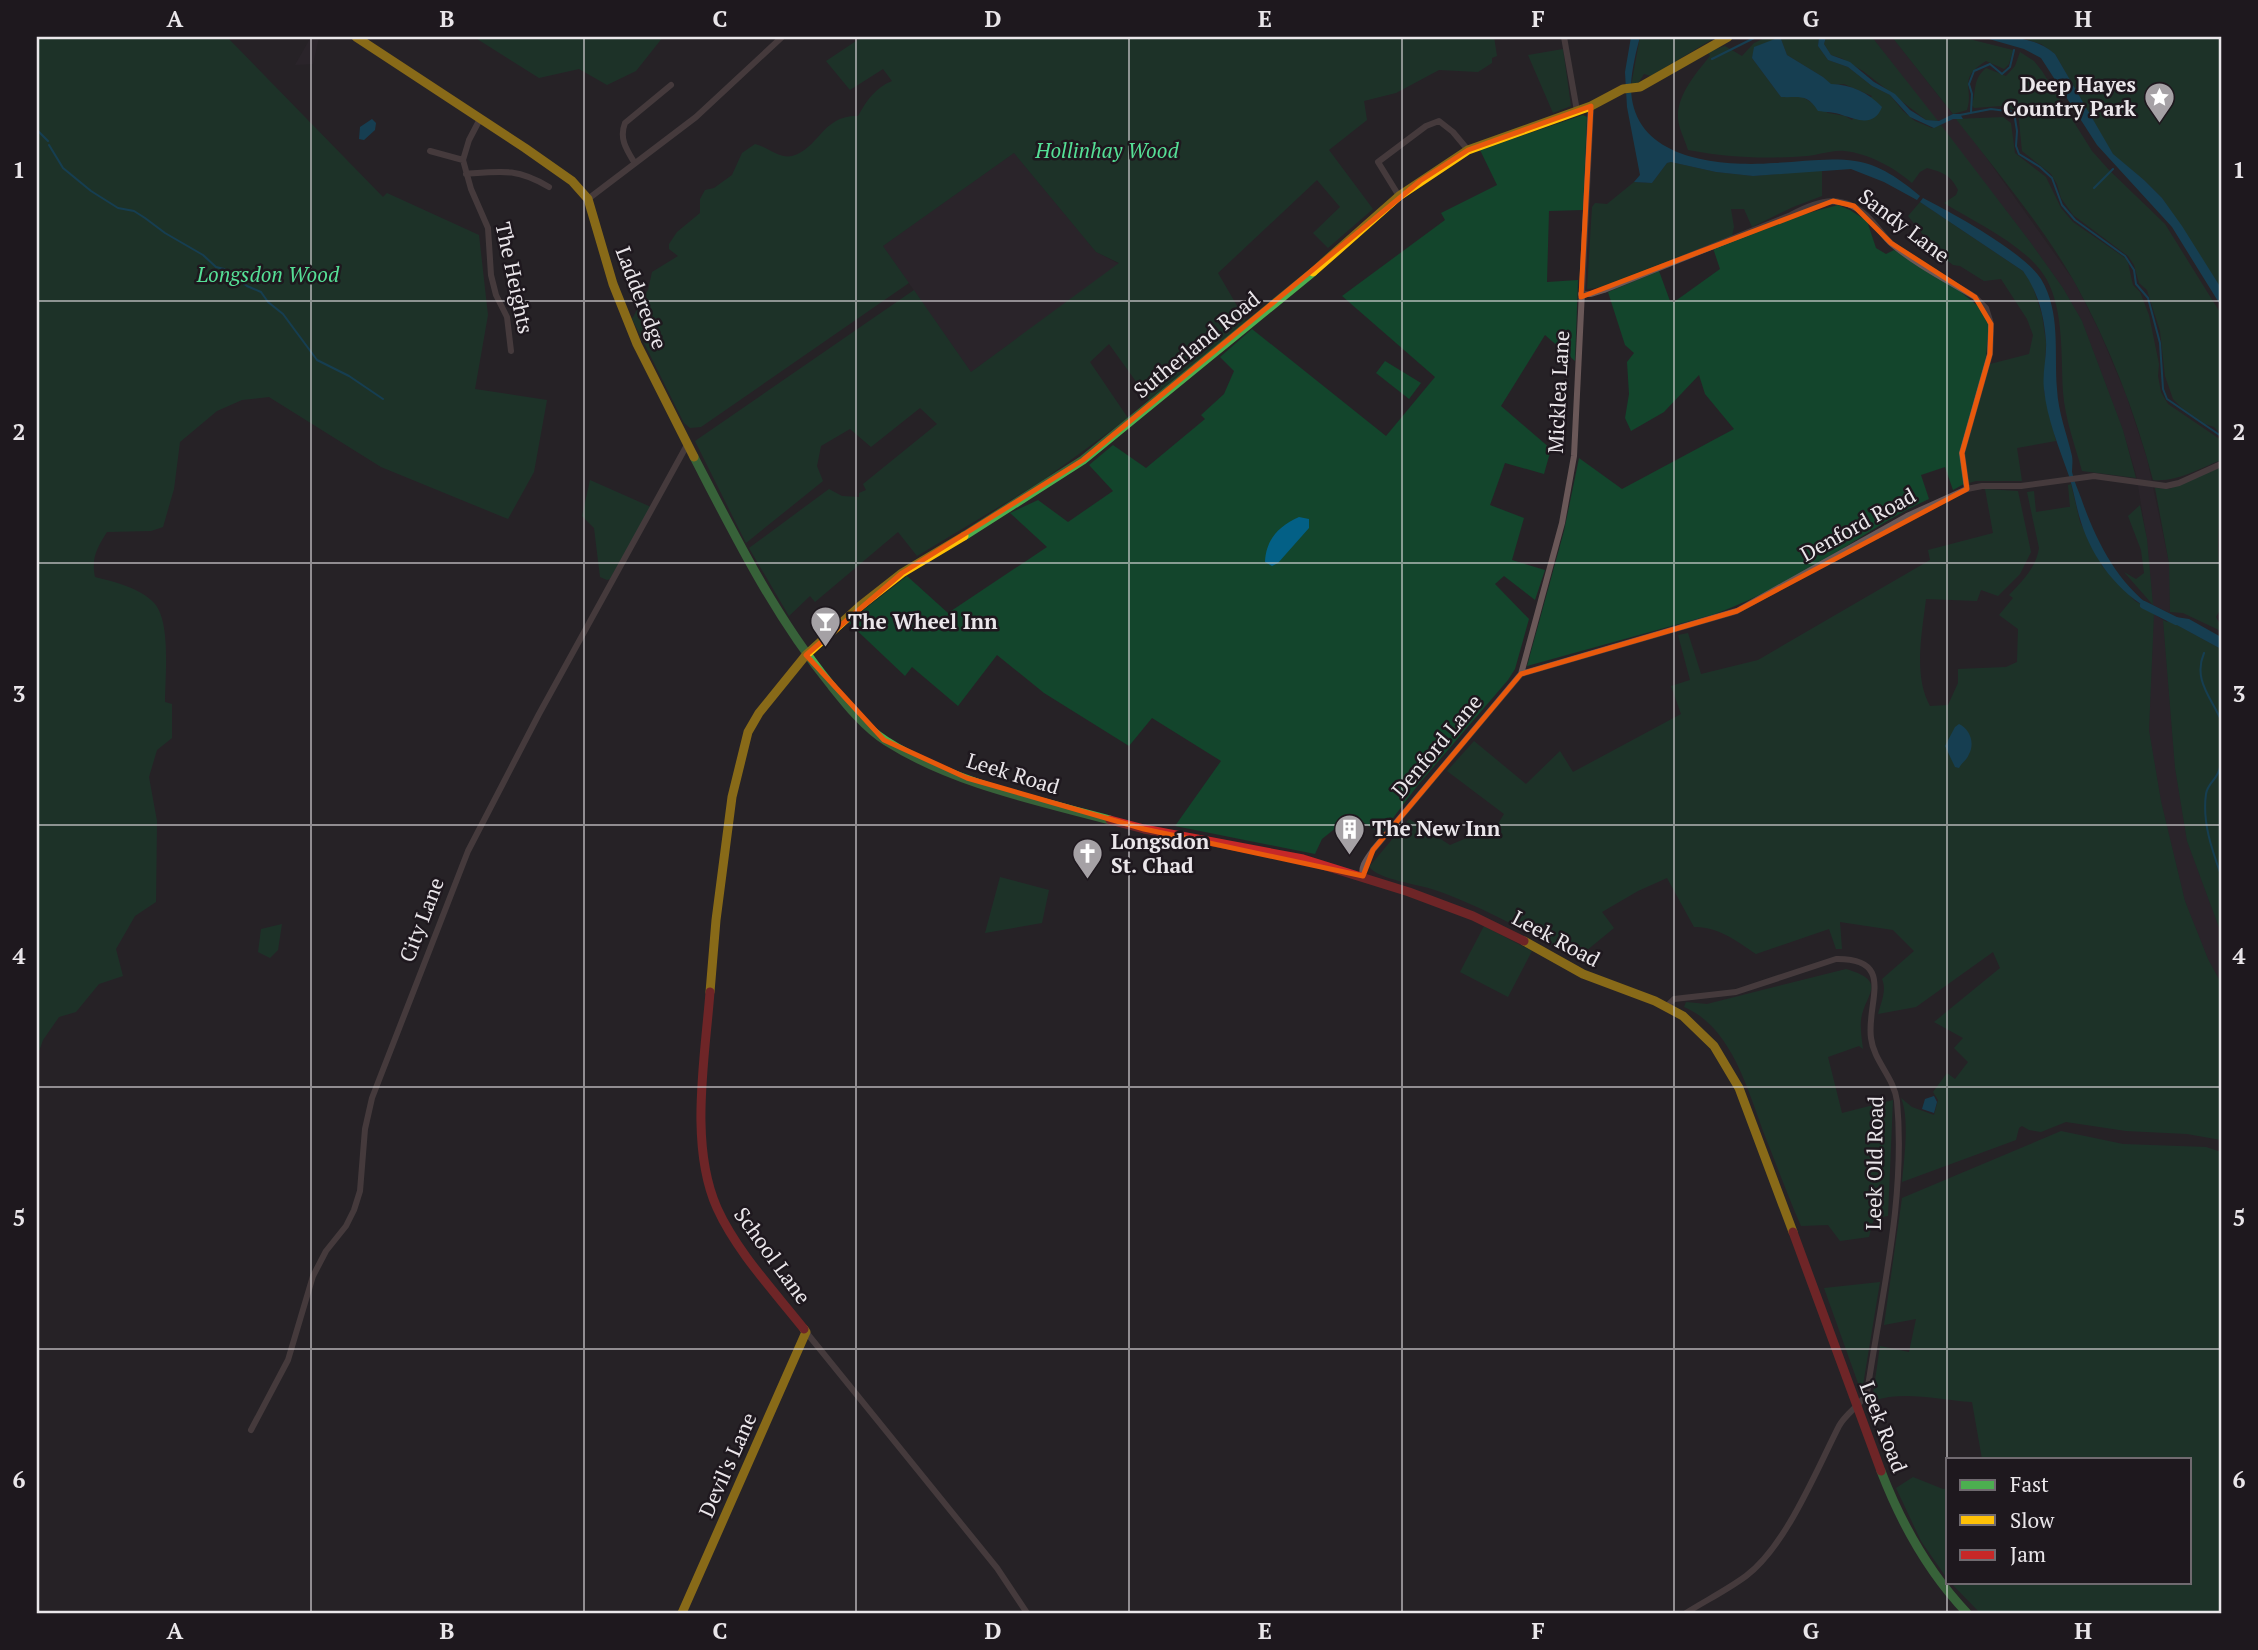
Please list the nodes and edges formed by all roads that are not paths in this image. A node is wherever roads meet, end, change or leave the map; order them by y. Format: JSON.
{"nodes":[{"id":1,"x":356,"y":37,"type":"edge"},
{"id":2,"x":782,"y":37,"type":"edge"},
{"id":3,"x":1564,"y":37,"type":"edge"},
{"id":4,"x":1728,"y":37,"type":"edge"},
{"id":5,"x":671,"y":85,"type":"dead end"},
{"id":6,"x":1591,"y":106,"type":"junction"},
{"id":7,"x":1577,"y":111,"type":"junction"},
{"id":8,"x":480,"y":119,"type":"junction"},
{"id":9,"x":1468,"y":150,"type":"junction"},
{"id":10,"x":430,"y":151,"type":"dead end"},
{"id":11,"x":463,"y":160,"type":"junction"},
{"id":12,"x":634,"y":162,"type":"junction"},
{"id":13,"x":466,"y":174,"type":"junction"},
{"id":14,"x":550,"y":187,"type":"dead end"},
{"id":15,"x":1399,"y":196,"type":"junction"},
{"id":16,"x":588,"y":199,"type":"junction"},
{"id":17,"x":1581,"y":294,"type":"junction"},
{"id":18,"x":511,"y":351,"type":"dead end"},
{"id":19,"x":687,"y":444,"type":"junction"},
{"id":20,"x":2221,"y":464,"type":"edge"},
{"id":21,"x":1967,"y":489,"type":"junction"},
{"id":22,"x":806,"y":655,"type":"junction"},
{"id":23,"x":1521,"y":674,"type":"junction"},
{"id":24,"x":1363,"y":877,"type":"junction"},
{"id":25,"x":1667,"y":1006,"type":"junction"},
{"id":26,"x":806,"y":1332,"type":"junction"},
{"id":27,"x":1856,"y":1406,"type":"junction"},
{"id":28,"x":251,"y":1430,"type":"dead end"},
{"id":29,"x":682,"y":1613,"type":"edge"},
{"id":30,"x":1027,"y":1613,"type":"edge"},
{"id":31,"x":1686,"y":1613,"type":"edge"},
{"id":32,"x":1967,"y":1613,"type":"edge"}],
"edges":[{"from":1,"to":8,"type":"main road","name":"Ladderedge"},
{"from":2,"to":12,"type":"street"},
{"from":3,"to":7,"type":"street"},
{"from":4,"to":6,"type":"main road","name":"Sutherland Road"},
{"from":5,"to":12,"type":"street"},
{"from":6,"to":7,"type":"main road","name":"Sutherland Road"},
{"from":6,"to":17,"type":"street","name":"Micklea Lane"},
{"from":7,"to":9,"type":"main road","name":"Sutherland Road"},
{"from":8,"to":11,"type":"street"},
{"from":8,"to":16,"type":"main road","name":"Ladderedge"},
{"from":9,"to":15,"type":"main road","name":"Sutherland Road"},
{"from":9,"to":15,"type":"street"},
{"from":10,"to":11,"type":"street"},
{"from":11,"to":13,"type":"street","name":"The Heights"},
{"from":12,"to":16,"type":"street"},
{"from":13,"to":14,"type":"street"},
{"from":13,"to":18,"type":"street","name":"The Heights"},
{"from":15,"to":22,"type":"main road","name":"Sutherland Road"},
{"from":16,"to":19,"type":"main road","name":"Ladderedge"},
{"from":17,"to":21,"type":"street","name":"Sandy Lane"},
{"from":17,"to":23,"type":"street","name":"Micklea Lane"},
{"from":19,"to":22,"type":"main road","name":"Ladderedge"},
{"from":19,"to":28,"type":"street","name":"City Lane"},
{"from":20,"to":21,"type":"street","name":"Denford Road"},
{"from":21,"to":23,"type":"street","name":"Denford Road"},
{"from":22,"to":24,"type":"main road","name":"Leek Road"},
{"from":22,"to":26,"type":"main road","name":"School Lane"},
{"from":23,"to":24,"type":"street","name":"Denford Lane"},
{"from":24,"to":25,"type":"main road","name":"Leek Road"},
{"from":25,"to":27,"type":"main road","name":"Leek Road"},
{"from":25,"to":27,"type":"street","name":"Leek Old Road"},
{"from":26,"to":29,"type":"main road","name":"Devil's Lane"},
{"from":26,"to":30,"type":"street","name":"School Lane"},
{"from":27,"to":31,"type":"street","name":"Leek Old Road"},
{"from":27,"to":32,"type":"main road","name":"Leek Road"}]}
